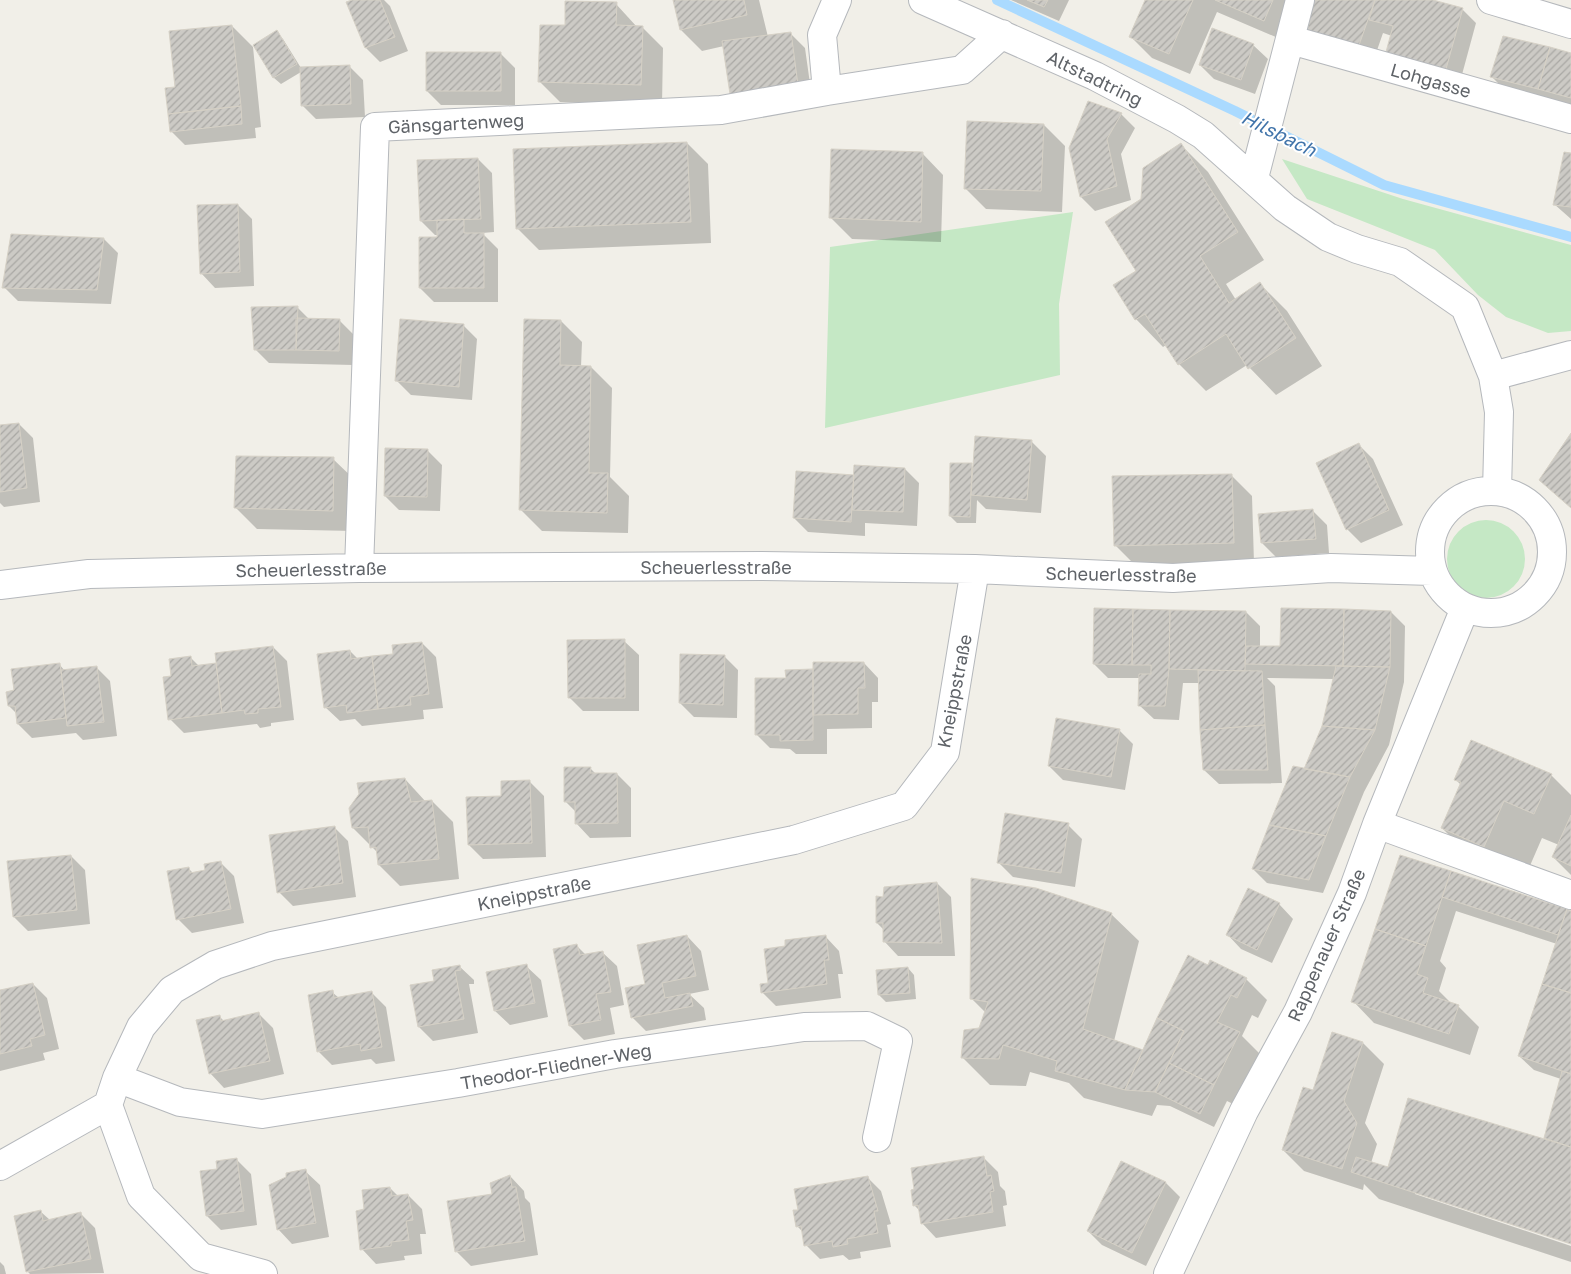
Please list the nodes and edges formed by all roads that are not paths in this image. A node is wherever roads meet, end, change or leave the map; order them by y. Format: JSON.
{"nodes":[{"id":1,"x":837,"y":0,"type":"edge"},
{"id":2,"x":923,"y":0,"type":"edge"},
{"id":3,"x":1300,"y":0,"type":"edge"},
{"id":4,"x":1491,"y":0,"type":"edge"},
{"id":5,"x":1571,"y":24,"type":"edge"},
{"id":6,"x":1002,"y":34,"type":"junction"},
{"id":7,"x":1291,"y":40,"type":"junction"},
{"id":8,"x":827,"y":91,"type":"junction"},
{"id":9,"x":1571,"y":118,"type":"edge"},
{"id":10,"x":1254,"y":178,"type":"junction"},
{"id":11,"x":1571,"y":355,"type":"edge"},
{"id":12,"x":1493,"y":376,"type":"junction"},
{"id":13,"x":1497,"y":492,"type":"junction"},
{"id":14,"x":1562,"y":563,"type":"edge"},
{"id":15,"x":359,"y":568,"type":"junction"},
{"id":16,"x":975,"y":569,"type":"junction"},
{"id":17,"x":1432,"y":571,"type":"junction"},
{"id":18,"x":0,"y":585,"type":"edge"},
{"id":19,"x":1465,"y":608,"type":"junction"},
{"id":20,"x":1377,"y":824,"type":"junction"},
{"id":21,"x":1571,"y":895,"type":"edge"},
{"id":22,"x":117,"y":1078,"type":"junction"},
{"id":23,"x":108,"y":1105,"type":"junction"},
{"id":24,"x":877,"y":1138,"type":"dead end"},
{"id":25,"x":0,"y":1166,"type":"edge"},
{"id":26,"x":263,"y":1274,"type":"edge"},
{"id":27,"x":1168,"y":1274,"type":"edge"}],
"edges":[{"from":1,"to":8,"type":"street"},
{"from":2,"to":6,"type":"street","name":"Altstadtring"},
{"from":3,"to":7,"type":"street"},
{"from":4,"to":5,"type":"street"},
{"from":6,"to":8,"type":"street","name":"Gänsgartenweg"},
{"from":6,"to":10,"type":"street","name":"Altstadtring"},
{"from":7,"to":9,"type":"street","name":"Lohgasse"},
{"from":7,"to":10,"type":"street"},
{"from":8,"to":15,"type":"street","name":"Gänsgartenweg"},
{"from":10,"to":12,"type":"street","name":"Altstadtring"},
{"from":11,"to":12,"type":"street"},
{"from":12,"to":13,"type":"street","name":"Altstadtring"},
{"from":13,"to":14,"type":"street"},
{"from":13,"to":17,"type":"street"},
{"from":14,"to":19,"type":"street"},
{"from":15,"to":16,"type":"street","name":"Scheuerlesstraße"},
{"from":15,"to":18,"type":"street","name":"Scheuerlesstraße"},
{"from":16,"to":17,"type":"street","name":"Scheuerlesstraße"},
{"from":16,"to":22,"type":"street","name":"Kneippstraße"},
{"from":17,"to":19,"type":"street"},
{"from":19,"to":20,"type":"street","name":"Rappenauer Straße"},
{"from":20,"to":21,"type":"street"},
{"from":20,"to":27,"type":"street","name":"Rappenauer Straße"},
{"from":22,"to":23,"type":"street","name":"Kneippstraße"},
{"from":22,"to":24,"type":"street","name":"Theodor-Fliedner-Weg"},
{"from":23,"to":25,"type":"street"},
{"from":23,"to":26,"type":"street"}]}
